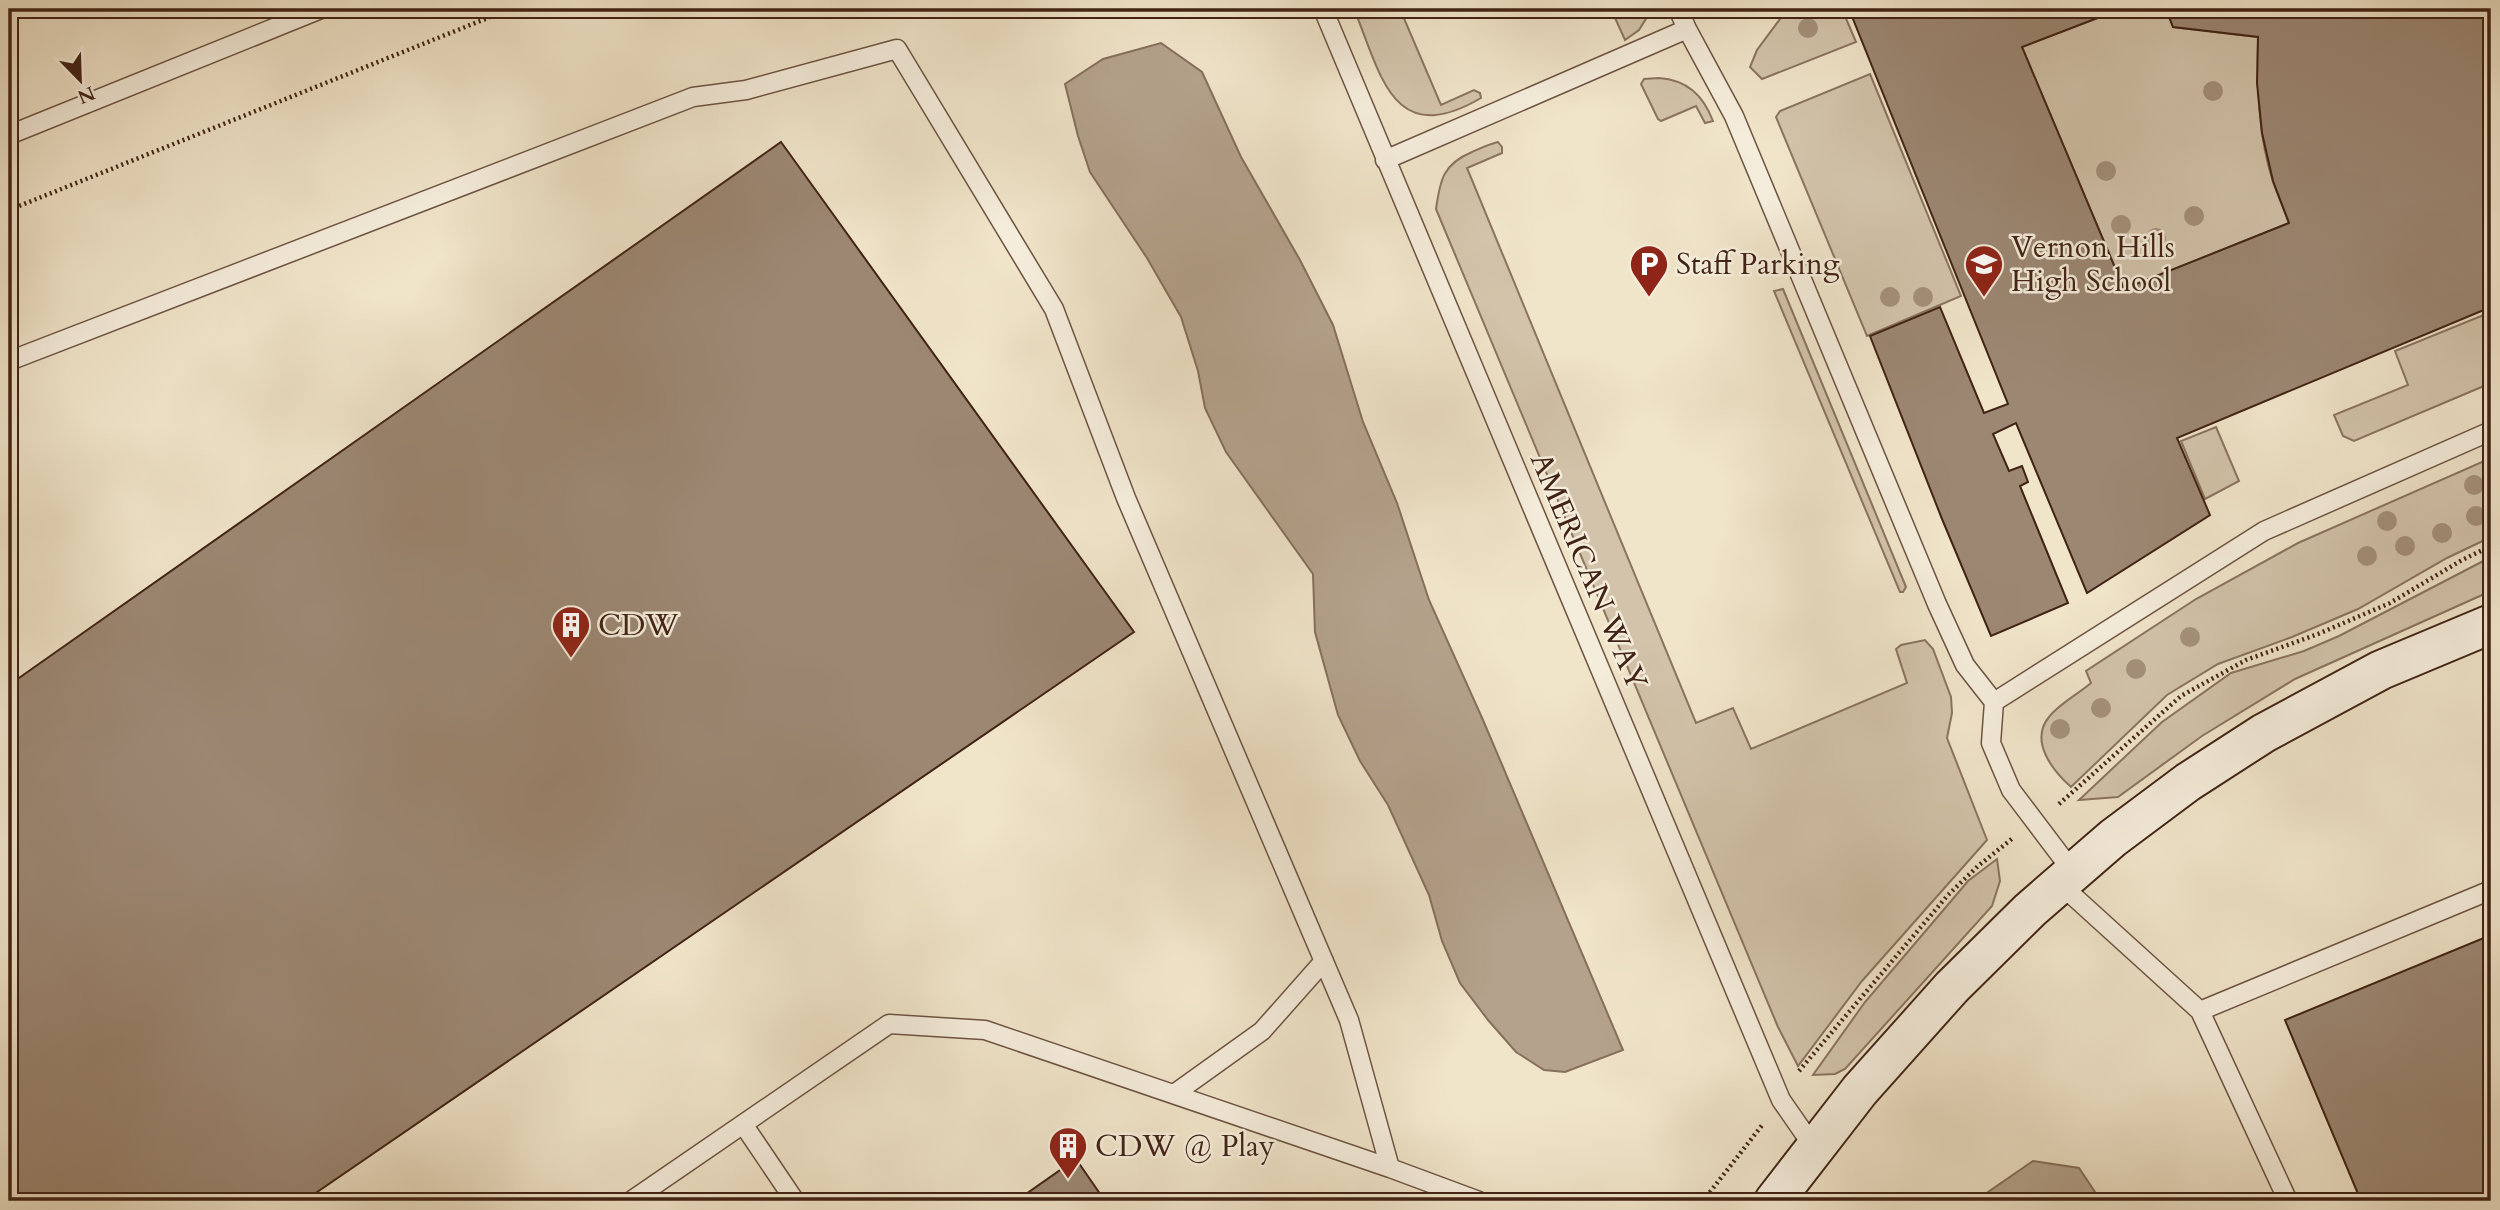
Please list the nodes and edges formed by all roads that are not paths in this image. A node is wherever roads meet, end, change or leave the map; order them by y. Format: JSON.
{"nodes":[{"id":1,"x":321,"y":9,"type":"edge"},
{"id":2,"x":1323,"y":9,"type":"edge"},
{"id":3,"x":1678,"y":9,"type":"edge"},
{"id":4,"x":1687,"y":29,"type":"junction"},
{"id":5,"x":9,"y":135,"type":"edge"},
{"id":6,"x":1385,"y":160,"type":"junction"},
{"id":7,"x":9,"y":361,"type":"edge"},
{"id":8,"x":2491,"y":431,"type":"edge"},
{"id":9,"x":2491,"y":624,"type":"edge"},
{"id":10,"x":1994,"y":702,"type":"junction"},
{"id":11,"x":2067,"y":878,"type":"junction"},
{"id":12,"x":2491,"y":890,"type":"edge"},
{"id":13,"x":1324,"y":961,"type":"junction"},
{"id":14,"x":2200,"y":1011,"type":"junction"},
{"id":15,"x":1174,"y":1094,"type":"junction"},
{"id":16,"x":743,"y":1124,"type":"junction"},
{"id":17,"x":1815,"y":1149,"type":"junction"},
{"id":18,"x":1390,"y":1168,"type":"junction"},
{"id":19,"x":631,"y":1201,"type":"edge"},
{"id":20,"x":795,"y":1201,"type":"edge"},
{"id":21,"x":1479,"y":1201,"type":"edge"},
{"id":22,"x":1774,"y":1201,"type":"edge"},
{"id":23,"x":2288,"y":1201,"type":"edge"}],
"edges":[{"from":1,"to":5,"type":"lane"},
{"from":2,"to":6,"type":"lane","name":"AMERICAN WAY"},
{"from":3,"to":4,"type":"lane"},
{"from":4,"to":6,"type":"lane"},
{"from":4,"to":10,"type":"lane"},
{"from":6,"to":17,"type":"lane","name":"AMERICAN WAY"},
{"from":7,"to":13,"type":"lane"},
{"from":8,"to":10,"type":"lane"},
{"from":9,"to":11,"type":"street"},
{"from":10,"to":11,"type":"lane"},
{"from":11,"to":14,"type":"lane"},
{"from":11,"to":17,"type":"street"},
{"from":12,"to":14,"type":"lane"},
{"from":13,"to":15,"type":"lane"},
{"from":13,"to":18,"type":"lane"},
{"from":14,"to":23,"type":"lane"},
{"from":15,"to":16,"type":"lane"},
{"from":15,"to":18,"type":"lane"},
{"from":16,"to":19,"type":"lane"},
{"from":16,"to":20,"type":"lane"},
{"from":17,"to":22,"type":"street"},
{"from":18,"to":21,"type":"lane"}]}
